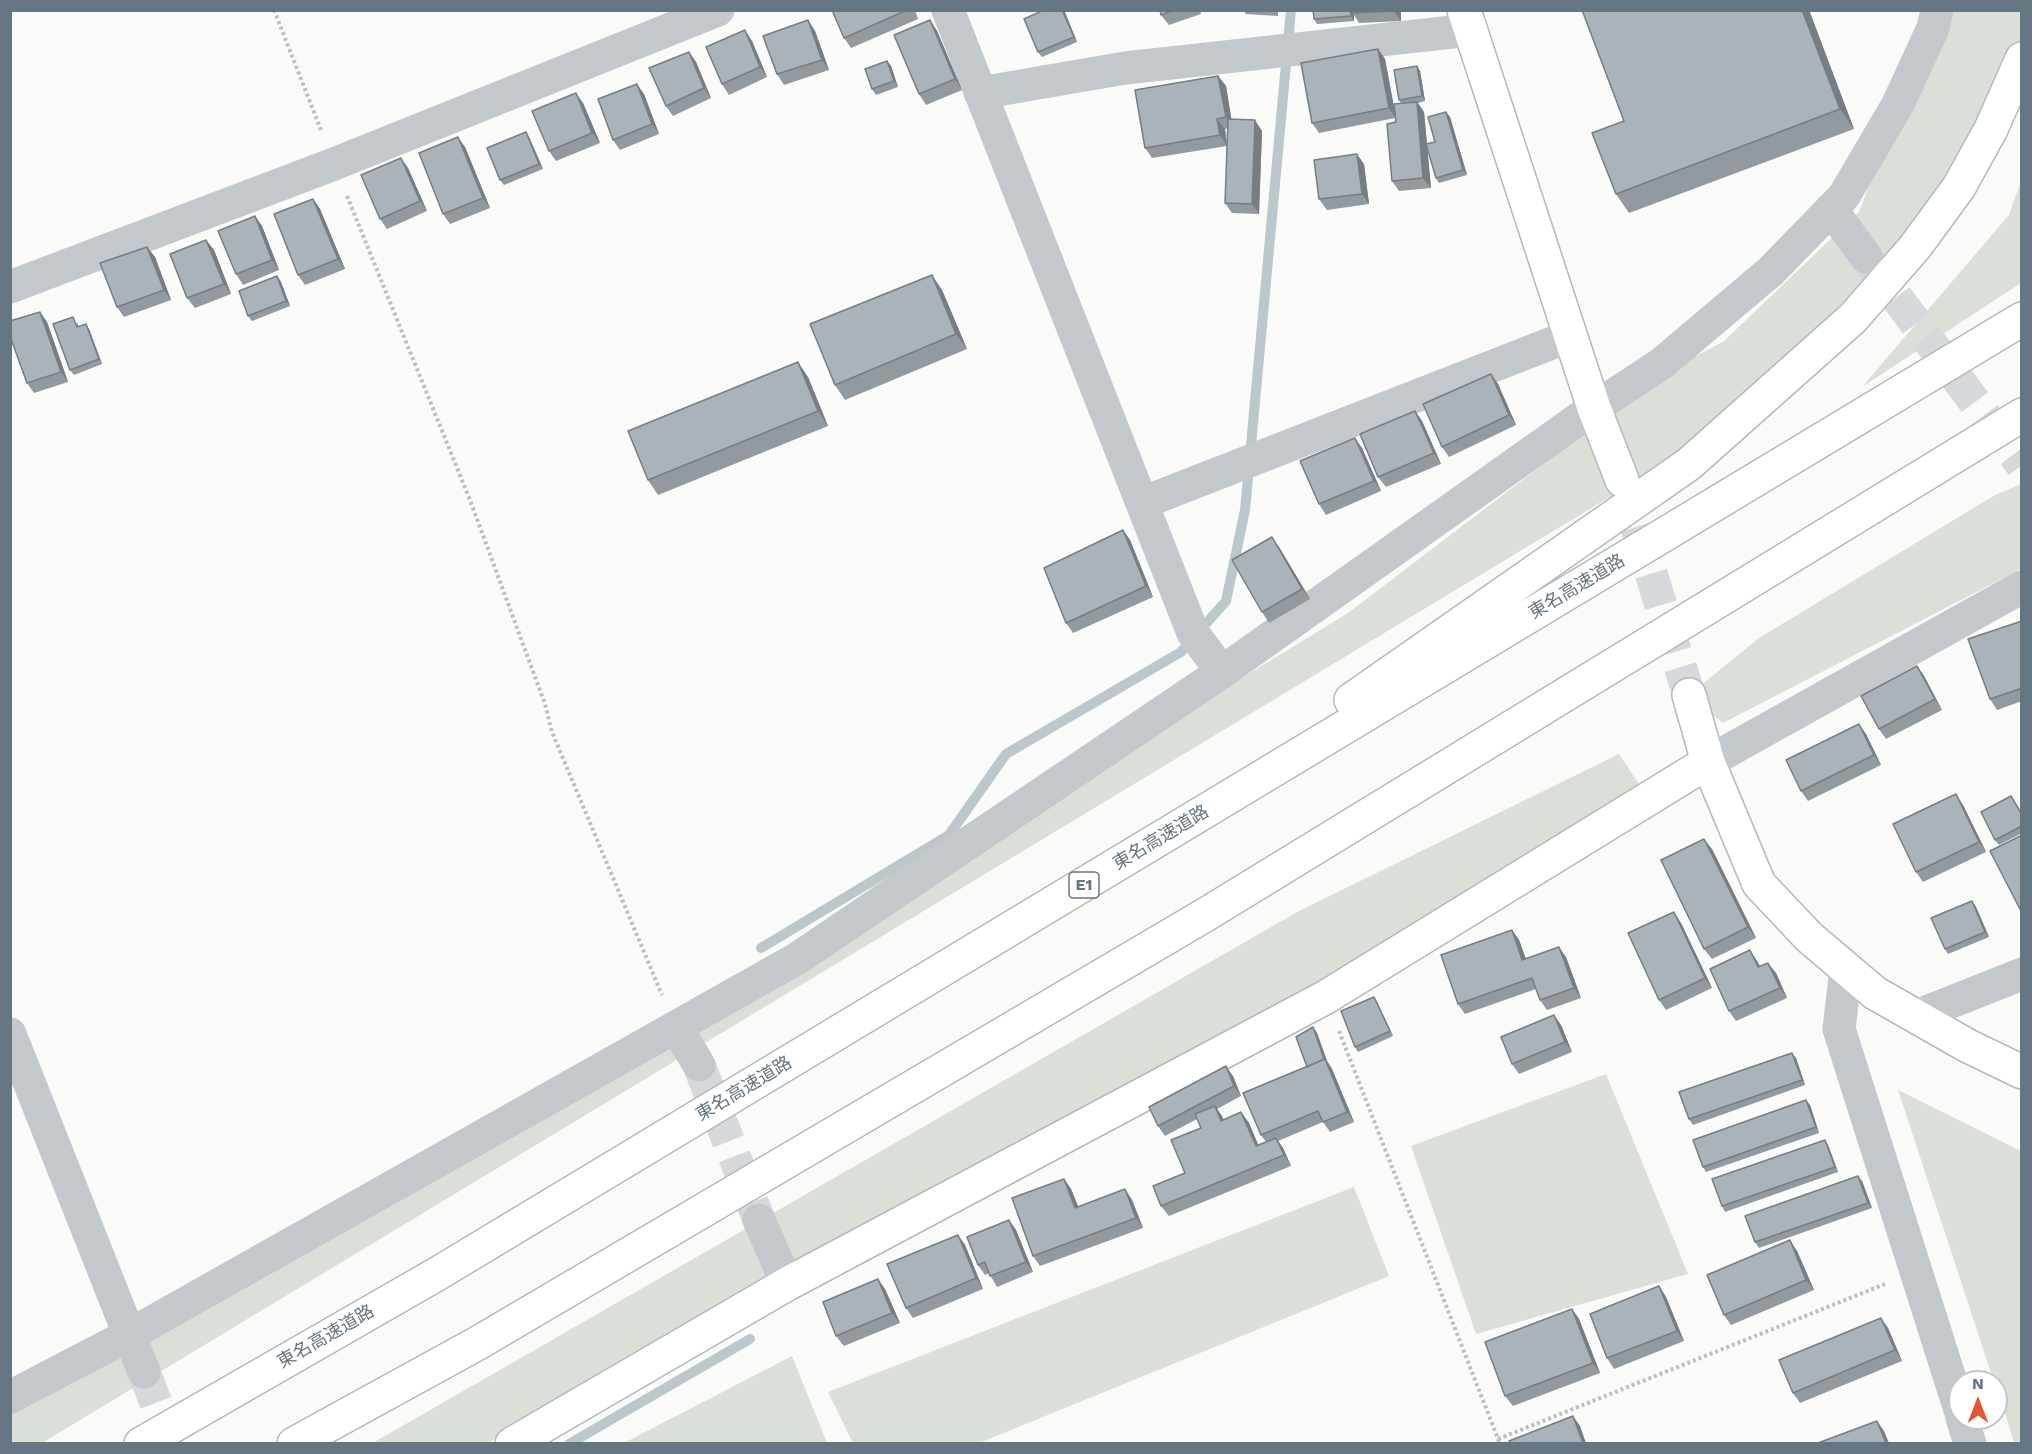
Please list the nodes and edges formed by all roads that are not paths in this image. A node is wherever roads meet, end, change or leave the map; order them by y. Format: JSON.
{"nodes":[{"id":1,"x":718,"y":10,"type":"edge"},
{"id":2,"x":948,"y":10,"type":"edge"},
{"id":3,"x":1937,"y":10,"type":"edge"},
{"id":4,"x":1467,"y":20,"type":"edge"},
{"id":5,"x":2022,"y":59,"type":"edge"},
{"id":6,"x":981,"y":93,"type":"junction"},
{"id":7,"x":1831,"y":209,"type":"junction"},
{"id":8,"x":1866,"y":257,"type":"tunnel mouth"},
{"id":9,"x":10,"y":286,"type":"edge"},
{"id":10,"x":2022,"y":319,"type":"edge"},
{"id":11,"x":1570,"y":336,"type":"junction"},
{"id":12,"x":1594,"y":408,"type":"junction"},
{"id":13,"x":2022,"y":414,"type":"edge"},
{"id":14,"x":2022,"y":432,"type":"edge"},
{"id":15,"x":1622,"y":480,"type":"tunnel mouth"},
{"id":16,"x":1913,"y":481,"type":"junction"},
{"id":17,"x":1142,"y":503,"type":"junction"},
{"id":18,"x":2022,"y":587,"type":"edge"},
{"id":19,"x":1222,"y":672,"type":"junction"},
{"id":20,"x":1689,"y":695,"type":"tunnel mouth"},
{"id":21,"x":1708,"y":762,"type":"junction"},
{"id":22,"x":1846,"y":969,"type":"junction"},
{"id":23,"x":2022,"y":974,"type":"edge"},
{"id":24,"x":906,"y":992,"type":"junction"},
{"id":25,"x":1916,"y":1016,"type":"junction"},
{"id":26,"x":676,"y":1027,"type":"junction"},
{"id":27,"x":10,"y":1034,"type":"edge"},
{"id":28,"x":699,"y":1065,"type":"tunnel mouth"},
{"id":29,"x":2022,"y":1072,"type":"edge"},
{"id":30,"x":759,"y":1220,"type":"tunnel mouth"},
{"id":31,"x":787,"y":1284,"type":"junction"},
{"id":32,"x":129,"y":1335,"type":"junction"},
{"id":33,"x":144,"y":1372,"type":"tunnel mouth"},
{"id":34,"x":1948,"y":1372,"type":"edge"},
{"id":35,"x":10,"y":1397,"type":"edge"},
{"id":36,"x":141,"y":1443,"type":"edge"},
{"id":37,"x":294,"y":1443,"type":"edge"},
{"id":38,"x":512,"y":1443,"type":"edge"}],
"edges":[{"from":1,"to":9,"type":"street"},
{"from":2,"to":6,"type":"street"},
{"from":3,"to":7,"type":"street"},
{"from":4,"to":6,"type":"street"},
{"from":4,"to":11,"type":"main road"},
{"from":5,"to":24,"type":"main road"},
{"from":6,"to":17,"type":"street"},
{"from":7,"to":8,"type":"street"},
{"from":7,"to":12,"type":"street"},
{"from":10,"to":24,"type":"main road","name":"東名高速道路","number":"E1"},
{"from":11,"to":12,"type":"main road"},
{"from":11,"to":17,"type":"street"},
{"from":12,"to":15,"type":"main road"},
{"from":12,"to":19,"type":"street"},
{"from":13,"to":16,"type":"main road"},
{"from":14,"to":16,"type":"main road"},
{"from":16,"to":37,"type":"main road"},
{"from":17,"to":19,"type":"street"},
{"from":18,"to":21,"type":"street"},
{"from":19,"to":26,"type":"street"},
{"from":20,"to":21,"type":"main road"},
{"from":21,"to":22,"type":"main road"},
{"from":21,"to":31,"type":"main road"},
{"from":22,"to":25,"type":"main road"},
{"from":22,"to":34,"type":"street"},
{"from":23,"to":25,"type":"street"},
{"from":24,"to":36,"type":"main road","name":"東名高速道路","number":"E1"},
{"from":25,"to":29,"type":"main road"},
{"from":26,"to":28,"type":"street"},
{"from":26,"to":32,"type":"street"},
{"from":27,"to":32,"type":"street"},
{"from":30,"to":31,"type":"street"},
{"from":31,"to":38,"type":"main road"},
{"from":32,"to":33,"type":"street"},
{"from":32,"to":35,"type":"street"}]}
